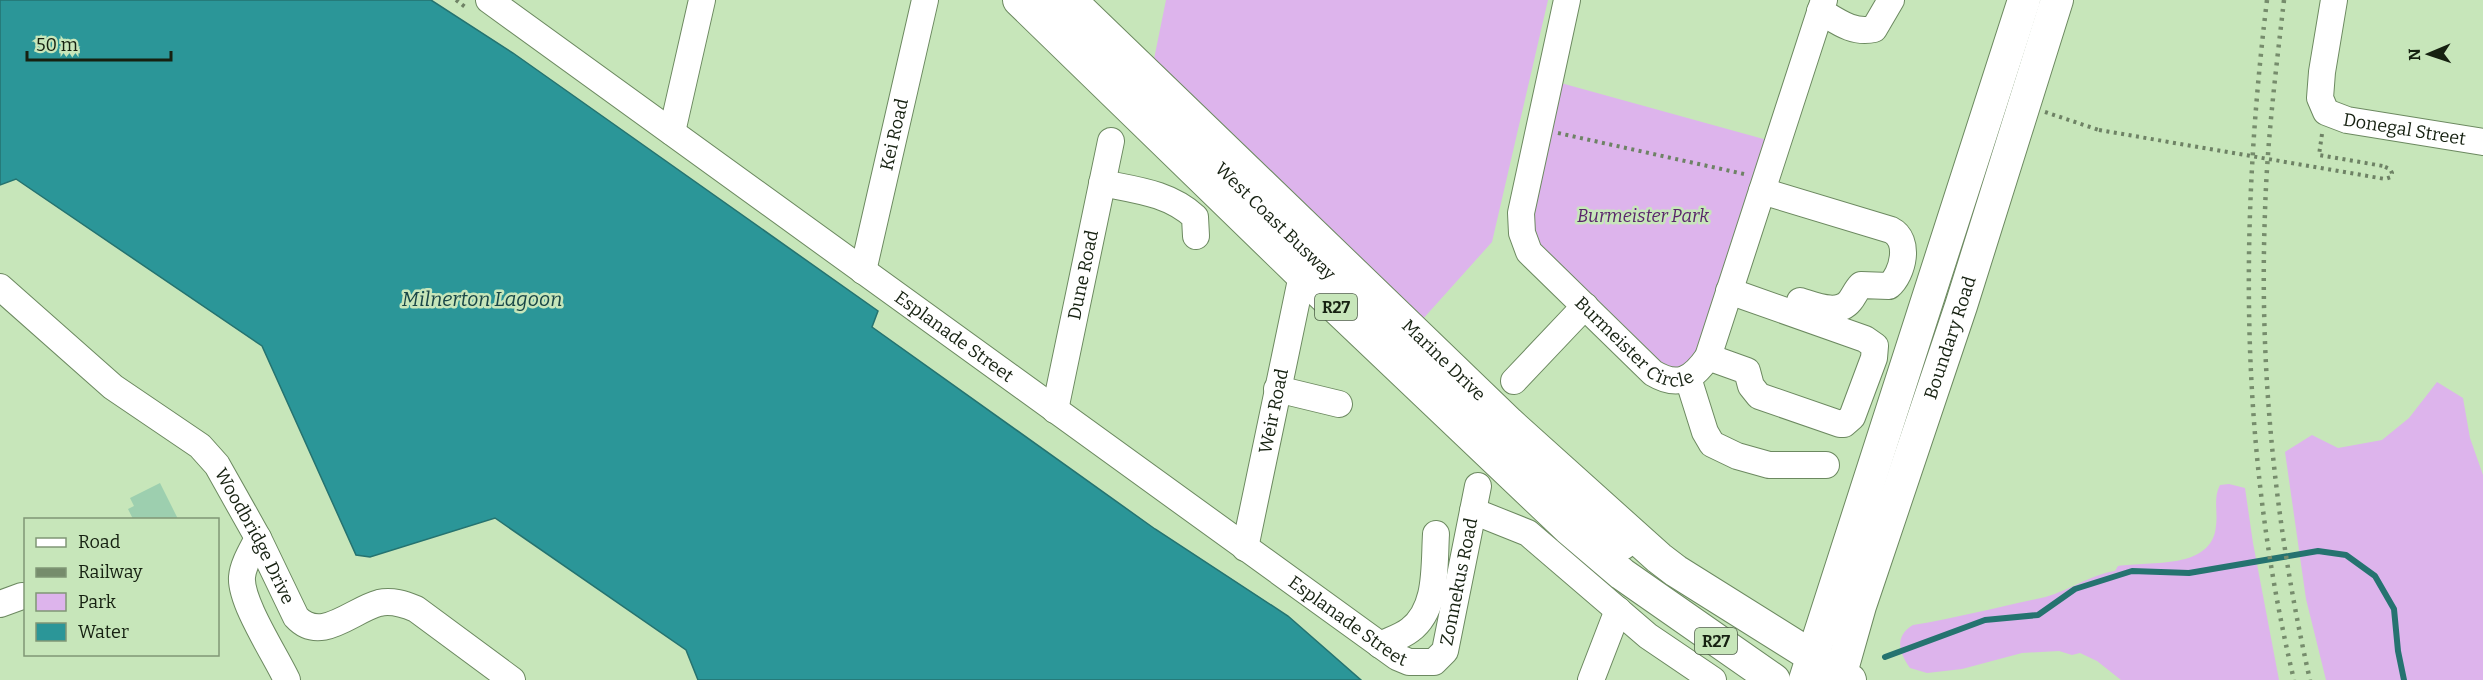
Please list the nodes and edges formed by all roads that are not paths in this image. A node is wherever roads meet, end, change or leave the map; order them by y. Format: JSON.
{"nodes":[{"id":1,"x":489,"y":0,"type":"edge"},
{"id":2,"x":702,"y":0,"type":"edge"},
{"id":3,"x":925,"y":0,"type":"edge"},
{"id":4,"x":1019,"y":0,"type":"edge"},
{"id":5,"x":1047,"y":0,"type":"edge"},
{"id":6,"x":1070,"y":0,"type":"edge"},
{"id":7,"x":1567,"y":0,"type":"edge"},
{"id":8,"x":1891,"y":0,"type":"edge"},
{"id":9,"x":2024,"y":0,"type":"edge"},
{"id":10,"x":2057,"y":0,"type":"edge"},
{"id":11,"x":2334,"y":0,"type":"edge"},
{"id":12,"x":1822,"y":5,"type":"edge"},
{"id":13,"x":672,"y":132,"type":"junction"},
{"id":14,"x":1111,"y":141,"type":"dead end"},
{"id":15,"x":2483,"y":142,"type":"edge"},
{"id":16,"x":1102,"y":183,"type":"junction"},
{"id":17,"x":1764,"y":185,"type":"junction"},
{"id":18,"x":1196,"y":236,"type":"dead end"},
{"id":19,"x":863,"y":271,"type":"junction"},
{"id":20,"x":1302,"y":275,"type":"junction"},
{"id":21,"x":1731,"y":285,"type":"junction"},
{"id":22,"x":5,"y":294,"type":"edge"},
{"id":23,"x":1585,"y":306,"type":"junction"},
{"id":24,"x":1708,"y":357,"type":"junction"},
{"id":25,"x":1688,"y":378,"type":"junction"},
{"id":26,"x":1514,"y":381,"type":"dead end"},
{"id":27,"x":1277,"y":389,"type":"junction"},
{"id":28,"x":1339,"y":404,"type":"dead end"},
{"id":29,"x":1055,"y":410,"type":"junction"},
{"id":30,"x":1826,"y":465,"type":"dead end"},
{"id":31,"x":1436,"y":534,"type":"dead end"},
{"id":32,"x":258,"y":538,"type":"junction"},
{"id":33,"x":1245,"y":548,"type":"junction"},
{"id":34,"x":1677,"y":571,"type":"junction"},
{"id":35,"x":1618,"y":610,"type":"junction"},
{"id":36,"x":1380,"y":645,"type":"junction"},
{"id":37,"x":1423,"y":663,"type":"joint"},
{"id":38,"x":1809,"y":668,"type":"edge"},
{"id":39,"x":1843,"y":678,"type":"edge"},
{"id":40,"x":287,"y":680,"type":"edge"},
{"id":41,"x":512,"y":680,"type":"edge"},
{"id":42,"x":1591,"y":680,"type":"edge"},
{"id":43,"x":1713,"y":680,"type":"edge"},
{"id":44,"x":1774,"y":680,"type":"edge"}],
"edges":[{"from":1,"to":13,"type":"street","name":"Esplanade Street"},
{"from":2,"to":13,"type":"street"},
{"from":3,"to":19,"type":"street","name":"Kei Road"},
{"from":4,"to":20,"type":"main road","name":"Marine Drive","number":"R27"},
{"from":5,"to":34,"type":"street","name":"West Coast Busway"},
{"from":6,"to":34,"type":"main road","name":"Marine Drive","number":"R27"},
{"from":7,"to":23,"type":"street","name":"Burmeister Circle"},
{"from":8,"to":12,"type":"street"},
{"from":9,"to":38,"type":"main road","name":"Boundary Road"},
{"from":10,"to":39,"type":"main road","name":"Boundary Road"},
{"from":11,"to":15,"type":"street","name":"Donegal Street"},
{"from":12,"to":17,"type":"street","name":"Burmeister Circle"},
{"from":13,"to":19,"type":"street","name":"Esplanade Street"},
{"from":14,"to":16,"type":"street","name":"Dune Road"},
{"from":16,"to":18,"type":"street"},
{"from":16,"to":29,"type":"street","name":"Dune Road"},
{"from":17,"to":21,"type":"street","name":"Burmeister Circle"},
{"from":17,"to":21,"type":"street"},
{"from":19,"to":29,"type":"street","name":"Esplanade Street"},
{"from":20,"to":27,"type":"street","name":"Weir Road"},
{"from":20,"to":44,"type":"main road","name":"Marine Drive","number":"R27"},
{"from":21,"to":24,"type":"street","name":"Burmeister Circle"},
{"from":21,"to":24,"type":"street"},
{"from":22,"to":32,"type":"street","name":"Woodbridge Drive"},
{"from":23,"to":25,"type":"street","name":"Burmeister Circle"},
{"from":23,"to":26,"type":"street"},
{"from":24,"to":25,"type":"street","name":"Burmeister Circle"},
{"from":25,"to":30,"type":"street"},
{"from":27,"to":28,"type":"street"},
{"from":27,"to":33,"type":"street","name":"Weir Road"},
{"from":29,"to":33,"type":"street","name":"Esplanade Street"},
{"from":31,"to":36,"type":"street"},
{"from":32,"to":40,"type":"street"},
{"from":32,"to":41,"type":"street","name":"Woodbridge Drive"},
{"from":33,"to":36,"type":"street","name":"Esplanade Street"},
{"from":34,"to":38,"type":"main road","name":"Marine Drive","number":"R27"},
{"from":35,"to":37,"type":"street","name":"Zonnekus Road"},
{"from":35,"to":42,"type":"street"},
{"from":35,"to":43,"type":"street"},
{"from":36,"to":37,"type":"street","name":"Esplanade Street"},
{"from":38,"to":39,"type":"main road","name":"Marine Drive","number":"R27"}]}
